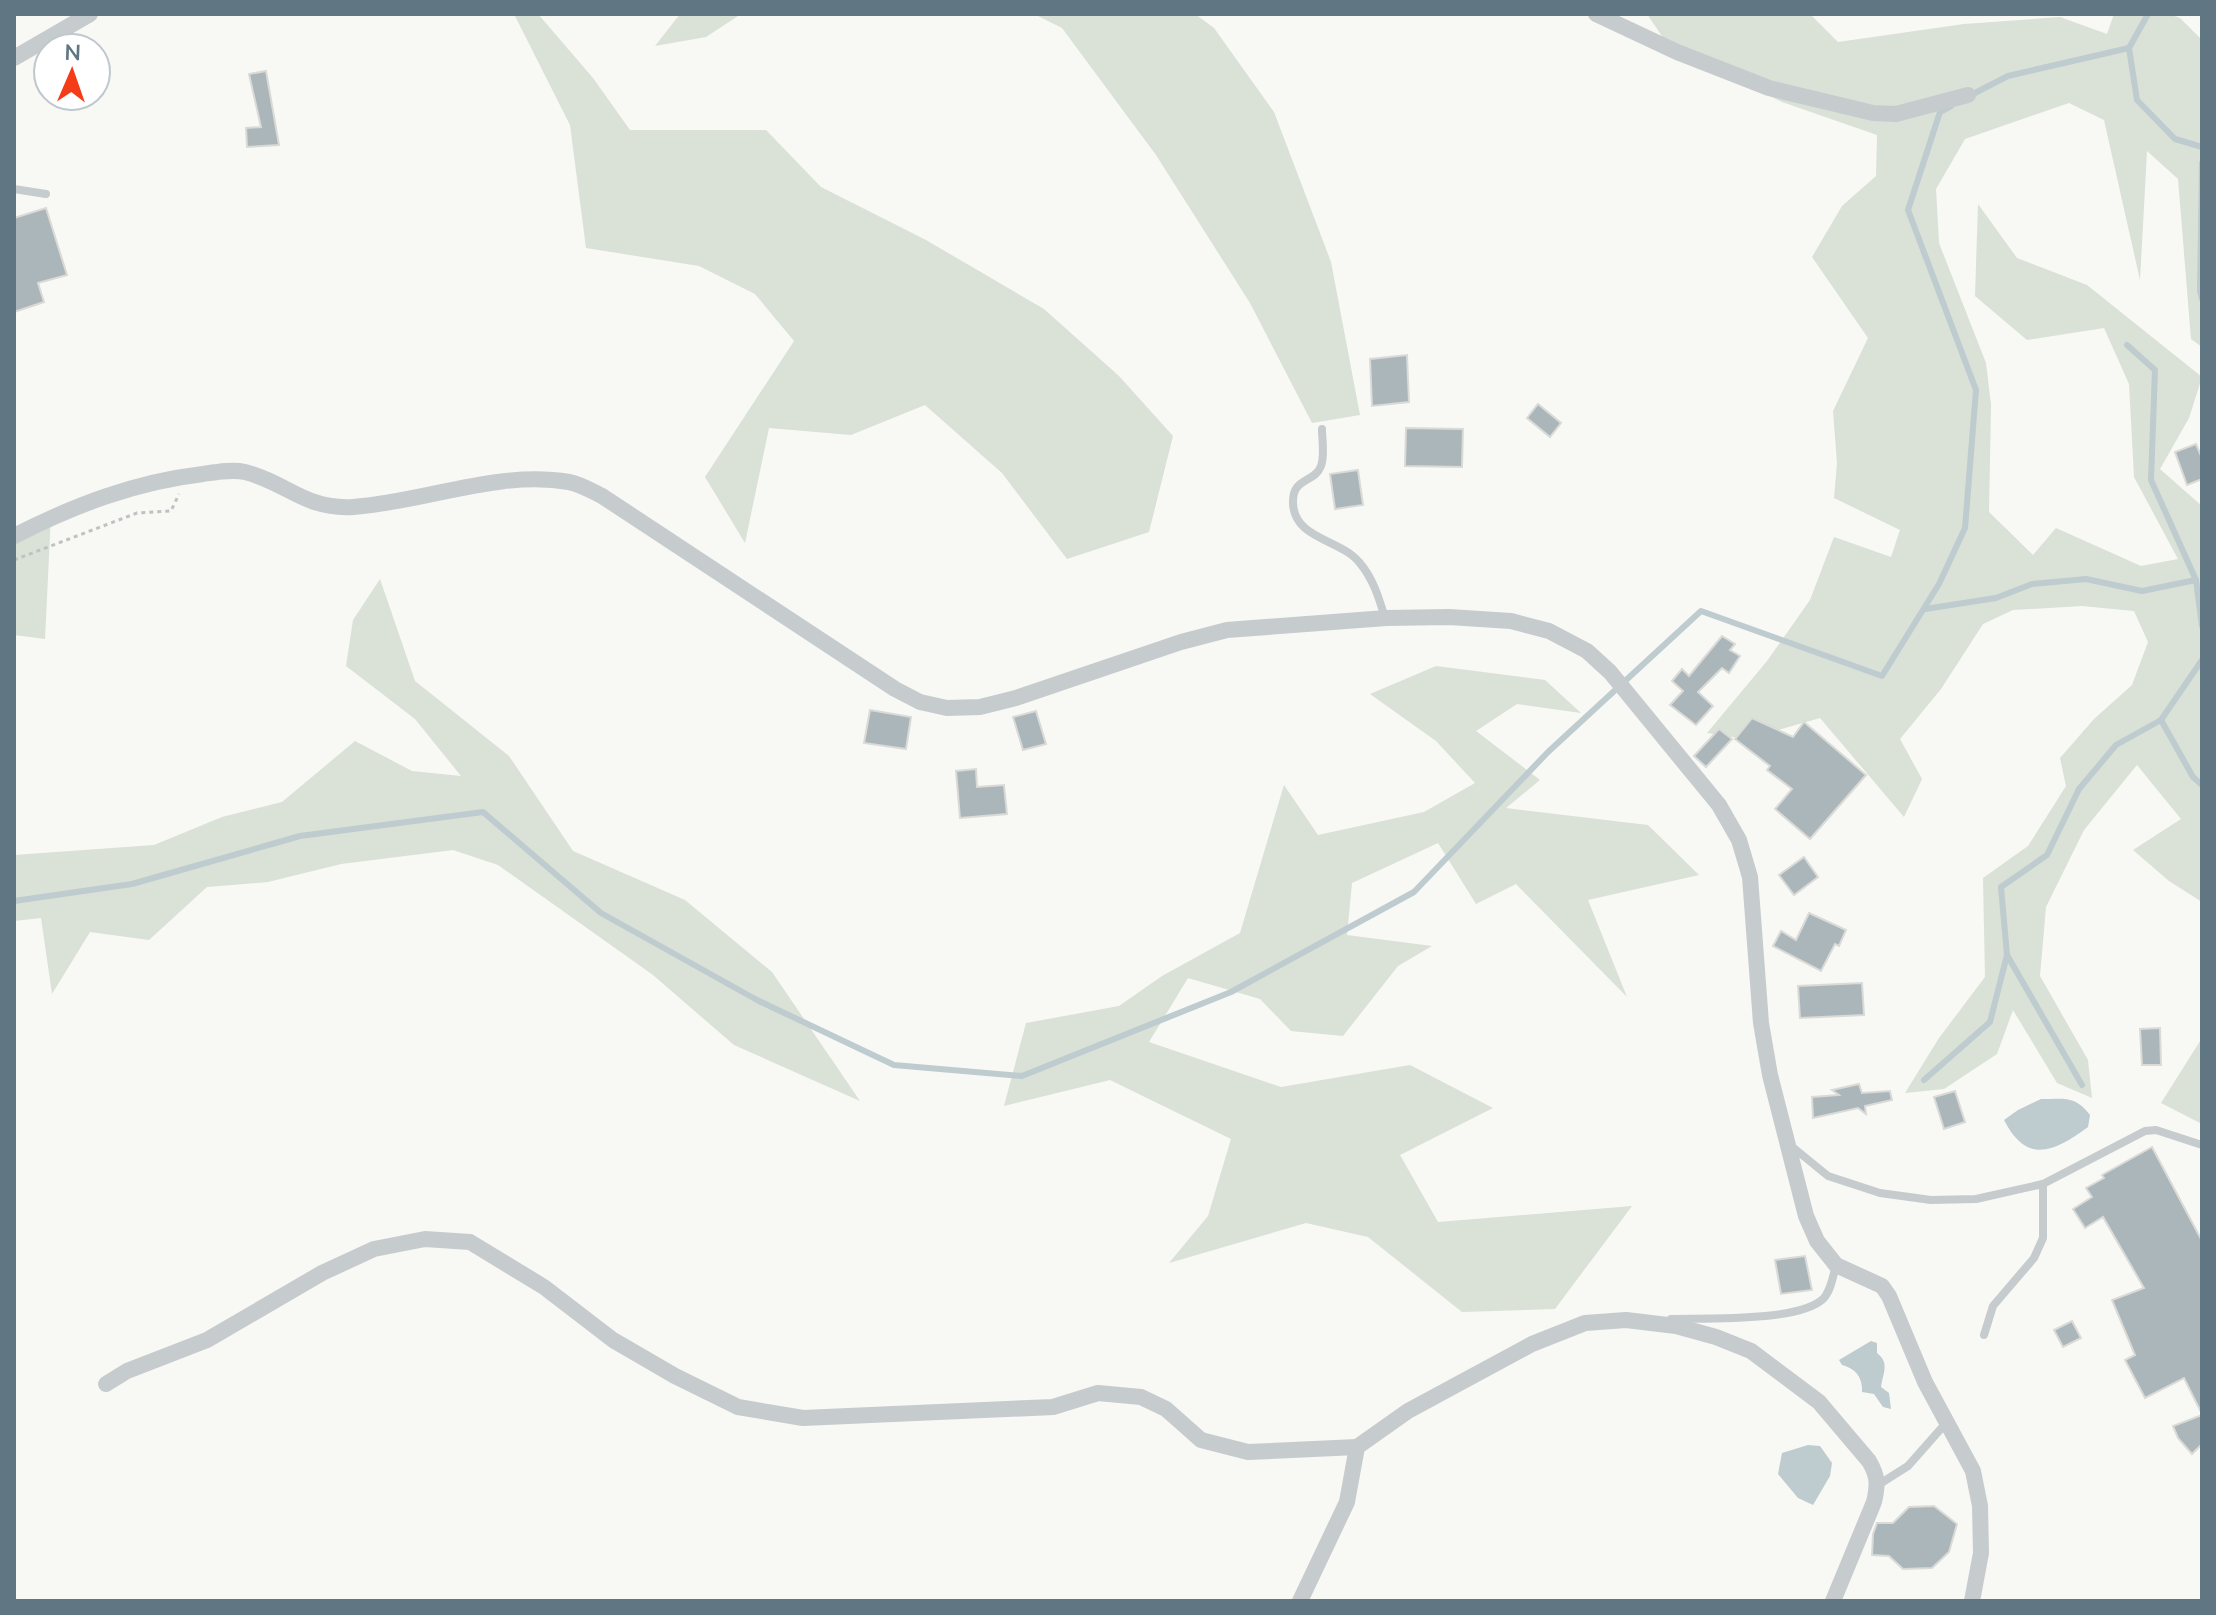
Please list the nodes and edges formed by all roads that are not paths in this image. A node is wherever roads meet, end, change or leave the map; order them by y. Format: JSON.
{"nodes":[{"id":1,"x":90,"y":14,"type":"edge"},
{"id":2,"x":1596,"y":14,"type":"edge"},
{"id":3,"x":14,"y":58,"type":"edge"},
{"id":4,"x":1968,"y":95,"type":"dead end"},
{"id":5,"x":14,"y":189,"type":"edge"},
{"id":6,"x":46,"y":194,"type":"dead end"},
{"id":7,"x":1322,"y":429,"type":"dead end"},
{"id":8,"x":14,"y":536,"type":"edge"},
{"id":9,"x":1386,"y":618,"type":"junction"},
{"id":10,"x":1786,"y":1142,"type":"junction"},
{"id":11,"x":2202,"y":1145,"type":"edge"},
{"id":12,"x":2043,"y":1184,"type":"junction"},
{"id":13,"x":1836,"y":1265,"type":"junction"},
{"id":14,"x":1626,"y":1320,"type":"junction"},
{"id":15,"x":1984,"y":1335,"type":"dead end"},
{"id":16,"x":106,"y":1384,"type":"dead end"},
{"id":17,"x":1946,"y":1423,"type":"junction"},
{"id":18,"x":1357,"y":1447,"type":"junction"},
{"id":19,"x":1878,"y":1485,"type":"junction"},
{"id":20,"x":1300,"y":1601,"type":"edge"},
{"id":21,"x":1833,"y":1601,"type":"edge"},
{"id":22,"x":1972,"y":1601,"type":"edge"}],
"edges":[{"from":1,"to":3,"type":"street"},
{"from":2,"to":4,"type":"street"},
{"from":5,"to":6,"type":"lane"},
{"from":7,"to":9,"type":"lane"},
{"from":8,"to":9,"type":"street"},
{"from":9,"to":10,"type":"street"},
{"from":10,"to":12,"type":"lane"},
{"from":10,"to":13,"type":"street"},
{"from":11,"to":12,"type":"lane"},
{"from":12,"to":15,"type":"lane"},
{"from":13,"to":14,"type":"lane"},
{"from":13,"to":17,"type":"street"},
{"from":14,"to":18,"type":"street"},
{"from":14,"to":19,"type":"street"},
{"from":16,"to":18,"type":"street"},
{"from":17,"to":19,"type":"lane"},
{"from":17,"to":22,"type":"street"},
{"from":18,"to":20,"type":"street"},
{"from":19,"to":21,"type":"street"}]}
